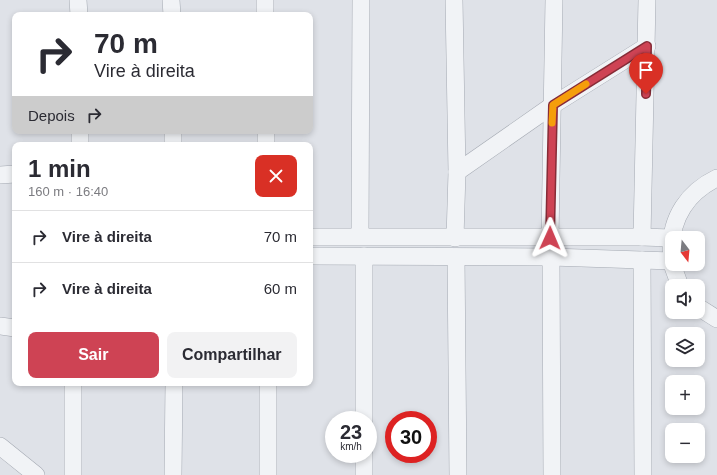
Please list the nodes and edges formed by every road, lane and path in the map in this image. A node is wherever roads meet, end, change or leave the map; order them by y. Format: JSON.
{"nodes":[{"id":1,"x":78,"y":0,"type":"edge"},
{"id":2,"x":172,"y":0,"type":"edge"},
{"id":3,"x":265,"y":0,"type":"edge"},
{"id":4,"x":361,"y":0,"type":"edge"},
{"id":5,"x":454,"y":0,"type":"edge"},
{"id":6,"x":554,"y":0,"type":"edge"},
{"id":7,"x":647,"y":0,"type":"edge"},
{"id":8,"x":79,"y":12,"type":"edge"},
{"id":9,"x":172,"y":12,"type":"edge"},
{"id":10,"x":265,"y":12,"type":"edge"},
{"id":11,"x":647,"y":46,"type":"junction"},
{"id":12,"x":553,"y":105,"type":"junction"},
{"id":13,"x":457,"y":172,"type":"junction"},
{"id":14,"x":12,"y":174,"type":"edge"},
{"id":15,"x":0,"y":175,"type":"edge"},
{"id":16,"x":717,"y":178,"type":"edge"},
{"id":17,"x":673,"y":231,"type":"edge"},
{"id":18,"x":360,"y":236,"type":"junction"},
{"id":19,"x":313,"y":237,"type":"edge"},
{"id":20,"x":642,"y":237,"type":"junction"},
{"id":21,"x":455,"y":238,"type":"junction"},
{"id":22,"x":550,"y":238,"type":"junction"},
{"id":23,"x":665,"y":238,"type":"edge"},
{"id":24,"x":313,"y":256,"type":"edge"},
{"id":25,"x":364,"y":256,"type":"junction"},
{"id":26,"x":456,"y":257,"type":"junction"},
{"id":27,"x":551,"y":257,"type":"junction"},
{"id":28,"x":642,"y":260,"type":"junction"},
{"id":29,"x":665,"y":262,"type":"edge"},
{"id":30,"x":705,"y":311,"type":"edge"},
{"id":31,"x":717,"y":319,"type":"edge"},
{"id":32,"x":0,"y":326,"type":"edge"},
{"id":33,"x":12,"y":328,"type":"edge"},
{"id":34,"x":73,"y":386,"type":"edge"},
{"id":35,"x":174,"y":386,"type":"edge"},
{"id":36,"x":268,"y":386,"type":"edge"},
{"id":37,"x":364,"y":411,"type":"edge"},
{"id":38,"x":0,"y":446,"type":"edge"},
{"id":39,"x":364,"y":463,"type":"edge"},
{"id":40,"x":36,"y":475,"type":"edge"},
{"id":41,"x":73,"y":475,"type":"edge"},
{"id":42,"x":173,"y":475,"type":"edge"},
{"id":43,"x":268,"y":475,"type":"edge"},
{"id":44,"x":364,"y":475,"type":"edge"},
{"id":45,"x":458,"y":475,"type":"edge"},
{"id":46,"x":552,"y":475,"type":"edge"},
{"id":47,"x":643,"y":475,"type":"edge"}],
"edges":[{"from":1,"to":8,"type":"street"},
{"from":2,"to":9,"type":"street"},
{"from":3,"to":10,"type":"street"},
{"from":4,"to":18,"type":"street"},
{"from":5,"to":13,"type":"street"},
{"from":6,"to":12,"type":"street"},
{"from":7,"to":11,"type":"street"},
{"from":11,"to":12,"type":"street"},
{"from":11,"to":20,"type":"street"},
{"from":12,"to":13,"type":"street"},
{"from":12,"to":22,"type":"street"},
{"from":13,"to":21,"type":"street"},
{"from":14,"to":15,"type":"street"},
{"from":16,"to":17,"type":"street"},
{"from":18,"to":19,"type":"street"},
{"from":18,"to":21,"type":"street"},
{"from":20,"to":22,"type":"street"},
{"from":20,"to":23,"type":"street"},
{"from":21,"to":22,"type":"street"},
{"from":24,"to":25,"type":"street"},
{"from":25,"to":26,"type":"street"},
{"from":25,"to":37,"type":"street"},
{"from":26,"to":27,"type":"street"},
{"from":26,"to":45,"type":"street"},
{"from":27,"to":28,"type":"street"},
{"from":27,"to":46,"type":"street"},
{"from":28,"to":29,"type":"street"},
{"from":28,"to":47,"type":"street"},
{"from":30,"to":31,"type":"street"},
{"from":32,"to":33,"type":"street"},
{"from":34,"to":41,"type":"street"},
{"from":35,"to":42,"type":"street"},
{"from":36,"to":43,"type":"street"},
{"from":38,"to":40,"type":"street"},
{"from":39,"to":44,"type":"street"}]}
